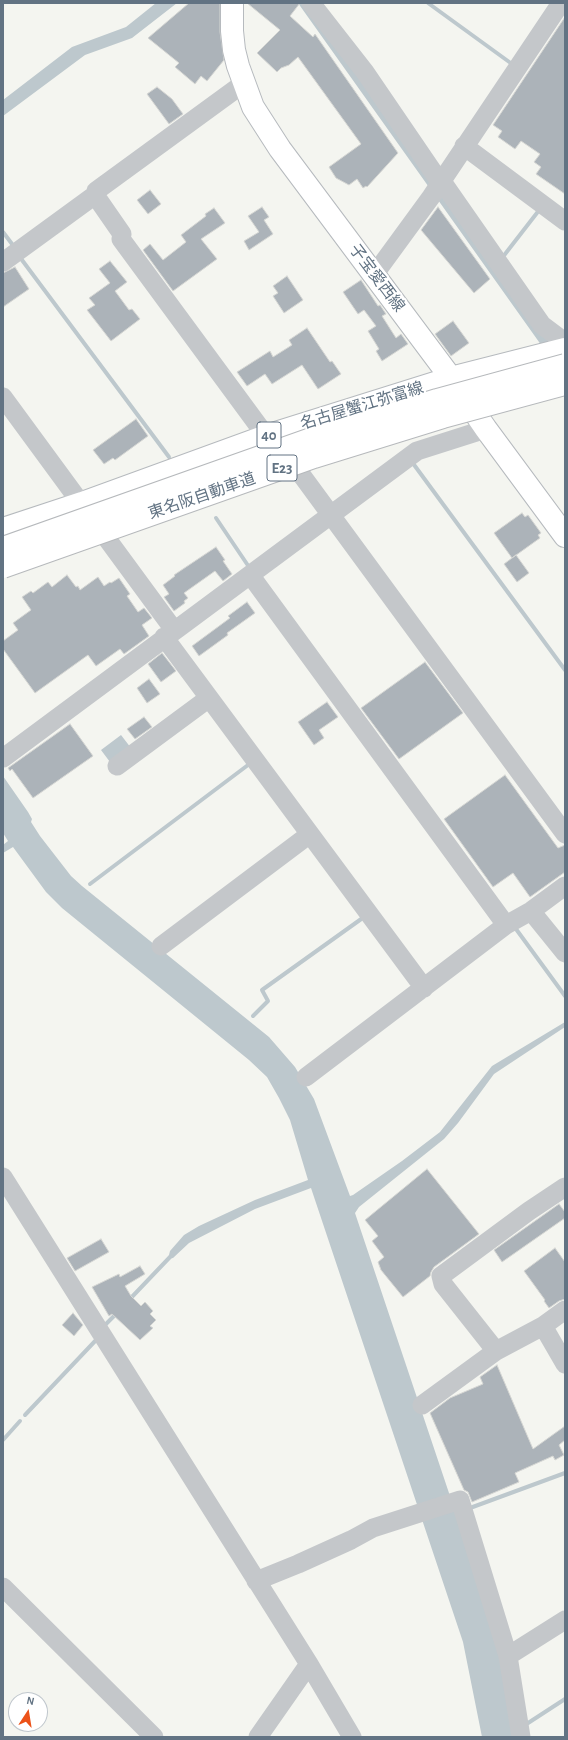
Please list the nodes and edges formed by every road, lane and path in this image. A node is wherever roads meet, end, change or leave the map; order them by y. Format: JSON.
{"nodes":[{"id":1,"x":232,"y":3,"type":"edge"},
{"id":2,"x":311,"y":3,"type":"edge"},
{"id":3,"x":561,"y":3,"type":"edge"},
{"id":4,"x":244,"y":83,"type":"junction"},
{"id":5,"x":464,"y":146,"type":"junction"},
{"id":6,"x":437,"y":186,"type":"junction"},
{"id":7,"x":95,"y":195,"type":"junction"},
{"id":8,"x":565,"y":221,"type":"edge"},
{"id":9,"x":3,"y":262,"type":"edge"},
{"id":10,"x":374,"y":274,"type":"junction"},
{"id":11,"x":565,"y":342,"type":"edge"},
{"id":12,"x":565,"y":349,"type":"edge"},
{"id":13,"x":565,"y":365,"type":"edge"},
{"id":14,"x":451,"y":378,"type":"junction"},
{"id":15,"x":565,"y":384,"type":"edge"},
{"id":16,"x":3,"y":397,"type":"edge"},
{"id":17,"x":486,"y":429,"type":"junction"},
{"id":18,"x":267,"y":436,"type":"junction"},
{"id":19,"x":82,"y":503,"type":"junction"},
{"id":20,"x":330,"y":515,"type":"junction"},
{"id":21,"x":3,"y":529,"type":"edge"},
{"id":22,"x":565,"y":536,"type":"edge"},
{"id":23,"x":3,"y":548,"type":"edge"},
{"id":24,"x":3,"y":567,"type":"edge"},
{"id":25,"x":251,"y":576,"type":"junction"},
{"id":26,"x":169,"y":634,"type":"junction"},
{"id":27,"x":209,"y":698,"type":"junction"},
{"id":28,"x":3,"y":758,"type":"edge"},
{"id":29,"x":118,"y":766,"type":"dead end"},
{"id":30,"x":310,"y":834,"type":"junction"},
{"id":31,"x":565,"y":834,"type":"edge"},
{"id":32,"x":565,"y":886,"type":"edge"},
{"id":33,"x":531,"y":910,"type":"junction"},
{"id":34,"x":506,"y":925,"type":"junction"},
{"id":35,"x":161,"y":946,"type":"dead end"},
{"id":36,"x":565,"y":953,"type":"edge"},
{"id":37,"x":424,"y":988,"type":"junction"},
{"id":38,"x":306,"y":1077,"type":"dead end"},
{"id":39,"x":565,"y":1187,"type":"edge"},
{"id":40,"x":6,"y":1188,"type":"edge"},
{"id":41,"x":565,"y":1310,"type":"edge"},
{"id":42,"x":543,"y":1326,"type":"junction"},
{"id":43,"x":496,"y":1351,"type":"junction"},
{"id":44,"x":565,"y":1364,"type":"edge"},
{"id":45,"x":422,"y":1405,"type":"dead end"},
{"id":46,"x":256,"y":1581,"type":"junction"},
{"id":47,"x":3,"y":1587,"type":"edge"},
{"id":48,"x":565,"y":1620,"type":"edge"},
{"id":49,"x":508,"y":1656,"type":"junction"},
{"id":50,"x":309,"y":1664,"type":"junction"},
{"id":51,"x":154,"y":1737,"type":"edge"},
{"id":52,"x":258,"y":1737,"type":"edge"},
{"id":53,"x":352,"y":1737,"type":"edge"},
{"id":54,"x":521,"y":1737,"type":"edge"}],
"edges":[{"from":1,"to":4,"type":"main road","name":"子宝愛西線"},
{"from":2,"to":6,"type":"street"},
{"from":3,"to":5,"type":"street"},
{"from":4,"to":7,"type":"street"},
{"from":4,"to":10,"type":"main road","name":"子宝愛西線"},
{"from":5,"to":6,"type":"street"},
{"from":5,"to":8,"type":"street"},
{"from":6,"to":10,"type":"street"},
{"from":6,"to":11,"type":"street"},
{"from":7,"to":9,"type":"street"},
{"from":7,"to":18,"type":"street"},
{"from":10,"to":14,"type":"main road","name":"子宝愛西線"},
{"from":12,"to":14,"type":"main road","name":"名古屋蟹江弥富線","number":"40"},
{"from":13,"to":23,"type":"main road","name":"東名阪自動車道","number":"E23","bridge":true},
{"from":14,"to":17,"type":"main road","name":"子宝愛西線"},
{"from":14,"to":18,"type":"main road","name":"名古屋蟹江弥富線","number":"40"},
{"from":15,"to":24,"type":"main road","name":"東名阪自動車道","number":"E23","bridge":true},
{"from":16,"to":19,"type":"street"},
{"from":17,"to":20,"type":"street"},
{"from":17,"to":22,"type":"main road","name":"子宝愛西線"},
{"from":18,"to":19,"type":"main road","name":"名古屋蟹江弥富線","number":"40"},
{"from":18,"to":20,"type":"street"},
{"from":19,"to":21,"type":"main road","name":"名古屋蟹江弥富線","number":"40"},
{"from":19,"to":26,"type":"street"},
{"from":20,"to":25,"type":"street"},
{"from":20,"to":31,"type":"street"},
{"from":25,"to":26,"type":"street"},
{"from":25,"to":34,"type":"street"},
{"from":26,"to":27,"type":"street"},
{"from":26,"to":28,"type":"street"},
{"from":27,"to":29,"type":"street"},
{"from":27,"to":30,"type":"street"},
{"from":30,"to":35,"type":"street"},
{"from":30,"to":37,"type":"street"},
{"from":32,"to":33,"type":"street"},
{"from":33,"to":34,"type":"street"},
{"from":33,"to":36,"type":"street"},
{"from":34,"to":37,"type":"street"},
{"from":37,"to":38,"type":"street"},
{"from":39,"to":43,"type":"street"},
{"from":40,"to":46,"type":"street"},
{"from":41,"to":42,"type":"street"},
{"from":42,"to":43,"type":"street"},
{"from":42,"to":44,"type":"street"},
{"from":43,"to":45,"type":"street"},
{"from":46,"to":49,"type":"street"},
{"from":46,"to":50,"type":"street"},
{"from":47,"to":51,"type":"street"},
{"from":48,"to":49,"type":"street"},
{"from":49,"to":54,"type":"street"},
{"from":50,"to":52,"type":"street"},
{"from":50,"to":53,"type":"street"}]}
